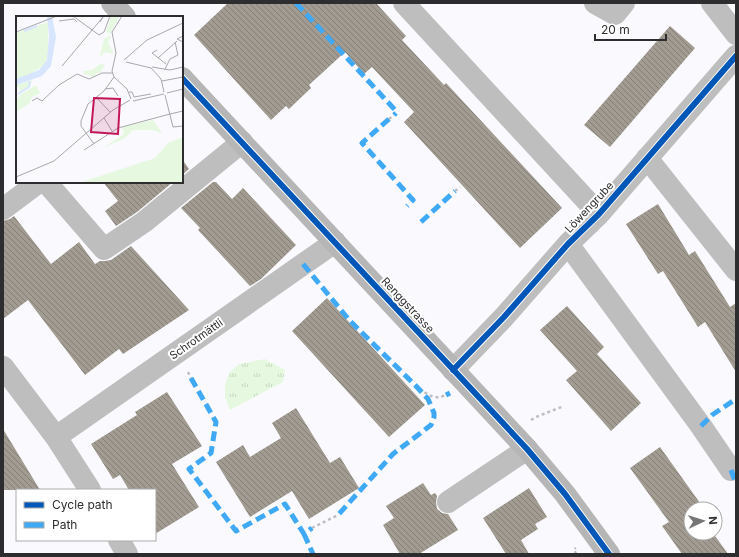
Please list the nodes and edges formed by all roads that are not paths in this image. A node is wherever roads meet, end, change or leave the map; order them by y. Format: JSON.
{"nodes":[{"id":1,"x":112,"y":3,"type":"edge"},
{"id":2,"x":404,"y":3,"type":"edge"},
{"id":3,"x":596,"y":3,"type":"edge"},
{"id":4,"x":624,"y":3,"type":"edge"},
{"id":5,"x":712,"y":3,"type":"edge"},
{"id":6,"x":124,"y":16,"type":"edge"},
{"id":7,"x":736,"y":34,"type":"edge"},
{"id":8,"x":736,"y":56,"type":"edge"},
{"id":9,"x":183,"y":79,"type":"edge"},
{"id":10,"x":242,"y":142,"type":"junction"},
{"id":11,"x":647,"y":158,"type":"junction"},
{"id":12,"x":38,"y":183,"type":"edge"},
{"id":13,"x":47,"y":183,"type":"edge"},
{"id":14,"x":3,"y":209,"type":"edge"},
{"id":15,"x":599,"y":214,"type":"junction"},
{"id":16,"x":335,"y":242,"type":"junction"},
{"id":17,"x":568,"y":244,"type":"junction"},
{"id":18,"x":736,"y":270,"type":"edge"},
{"id":19,"x":3,"y":367,"type":"edge"},
{"id":20,"x":453,"y":370,"type":"junction"},
{"id":21,"x":56,"y":436,"type":"junction"},
{"id":22,"x":527,"y":449,"type":"junction"},
{"id":23,"x":731,"y":470,"type":"dead end"},
{"id":24,"x":89,"y":489,"type":"edge"},
{"id":25,"x":448,"y":502,"type":"dead end"},
{"id":26,"x":120,"y":541,"type":"edge"},
{"id":27,"x":127,"y":554,"type":"edge"},
{"id":28,"x":609,"y":554,"type":"edge"}],
"edges":[{"from":1,"to":6,"type":"main road"},
{"from":2,"to":15,"type":"street"},
{"from":3,"to":4,"type":"street"},
{"from":5,"to":7,"type":"street"},
{"from":8,"to":11,"type":"street","name":"Löwengrube"},
{"from":9,"to":10,"type":"main road","name":"Renggstrasse"},
{"from":10,"to":13,"type":"street"},
{"from":10,"to":16,"type":"main road","name":"Renggstrasse"},
{"from":11,"to":15,"type":"street","name":"Löwengrube"},
{"from":11,"to":18,"type":"street"},
{"from":12,"to":14,"type":"street"},
{"from":15,"to":17,"type":"street","name":"Löwengrube"},
{"from":16,"to":20,"type":"main road","name":"Renggstrasse"},
{"from":16,"to":21,"type":"street","name":"Schrotmättli"},
{"from":17,"to":20,"type":"street","name":"Löwengrube"},
{"from":17,"to":23,"type":"street"},
{"from":19,"to":21,"type":"street"},
{"from":20,"to":22,"type":"main road","name":"Renggstrasse"},
{"from":21,"to":24,"type":"street"},
{"from":22,"to":25,"type":"street"},
{"from":22,"to":28,"type":"main road","name":"Renggstrasse"},
{"from":26,"to":27,"type":"street"}]}
